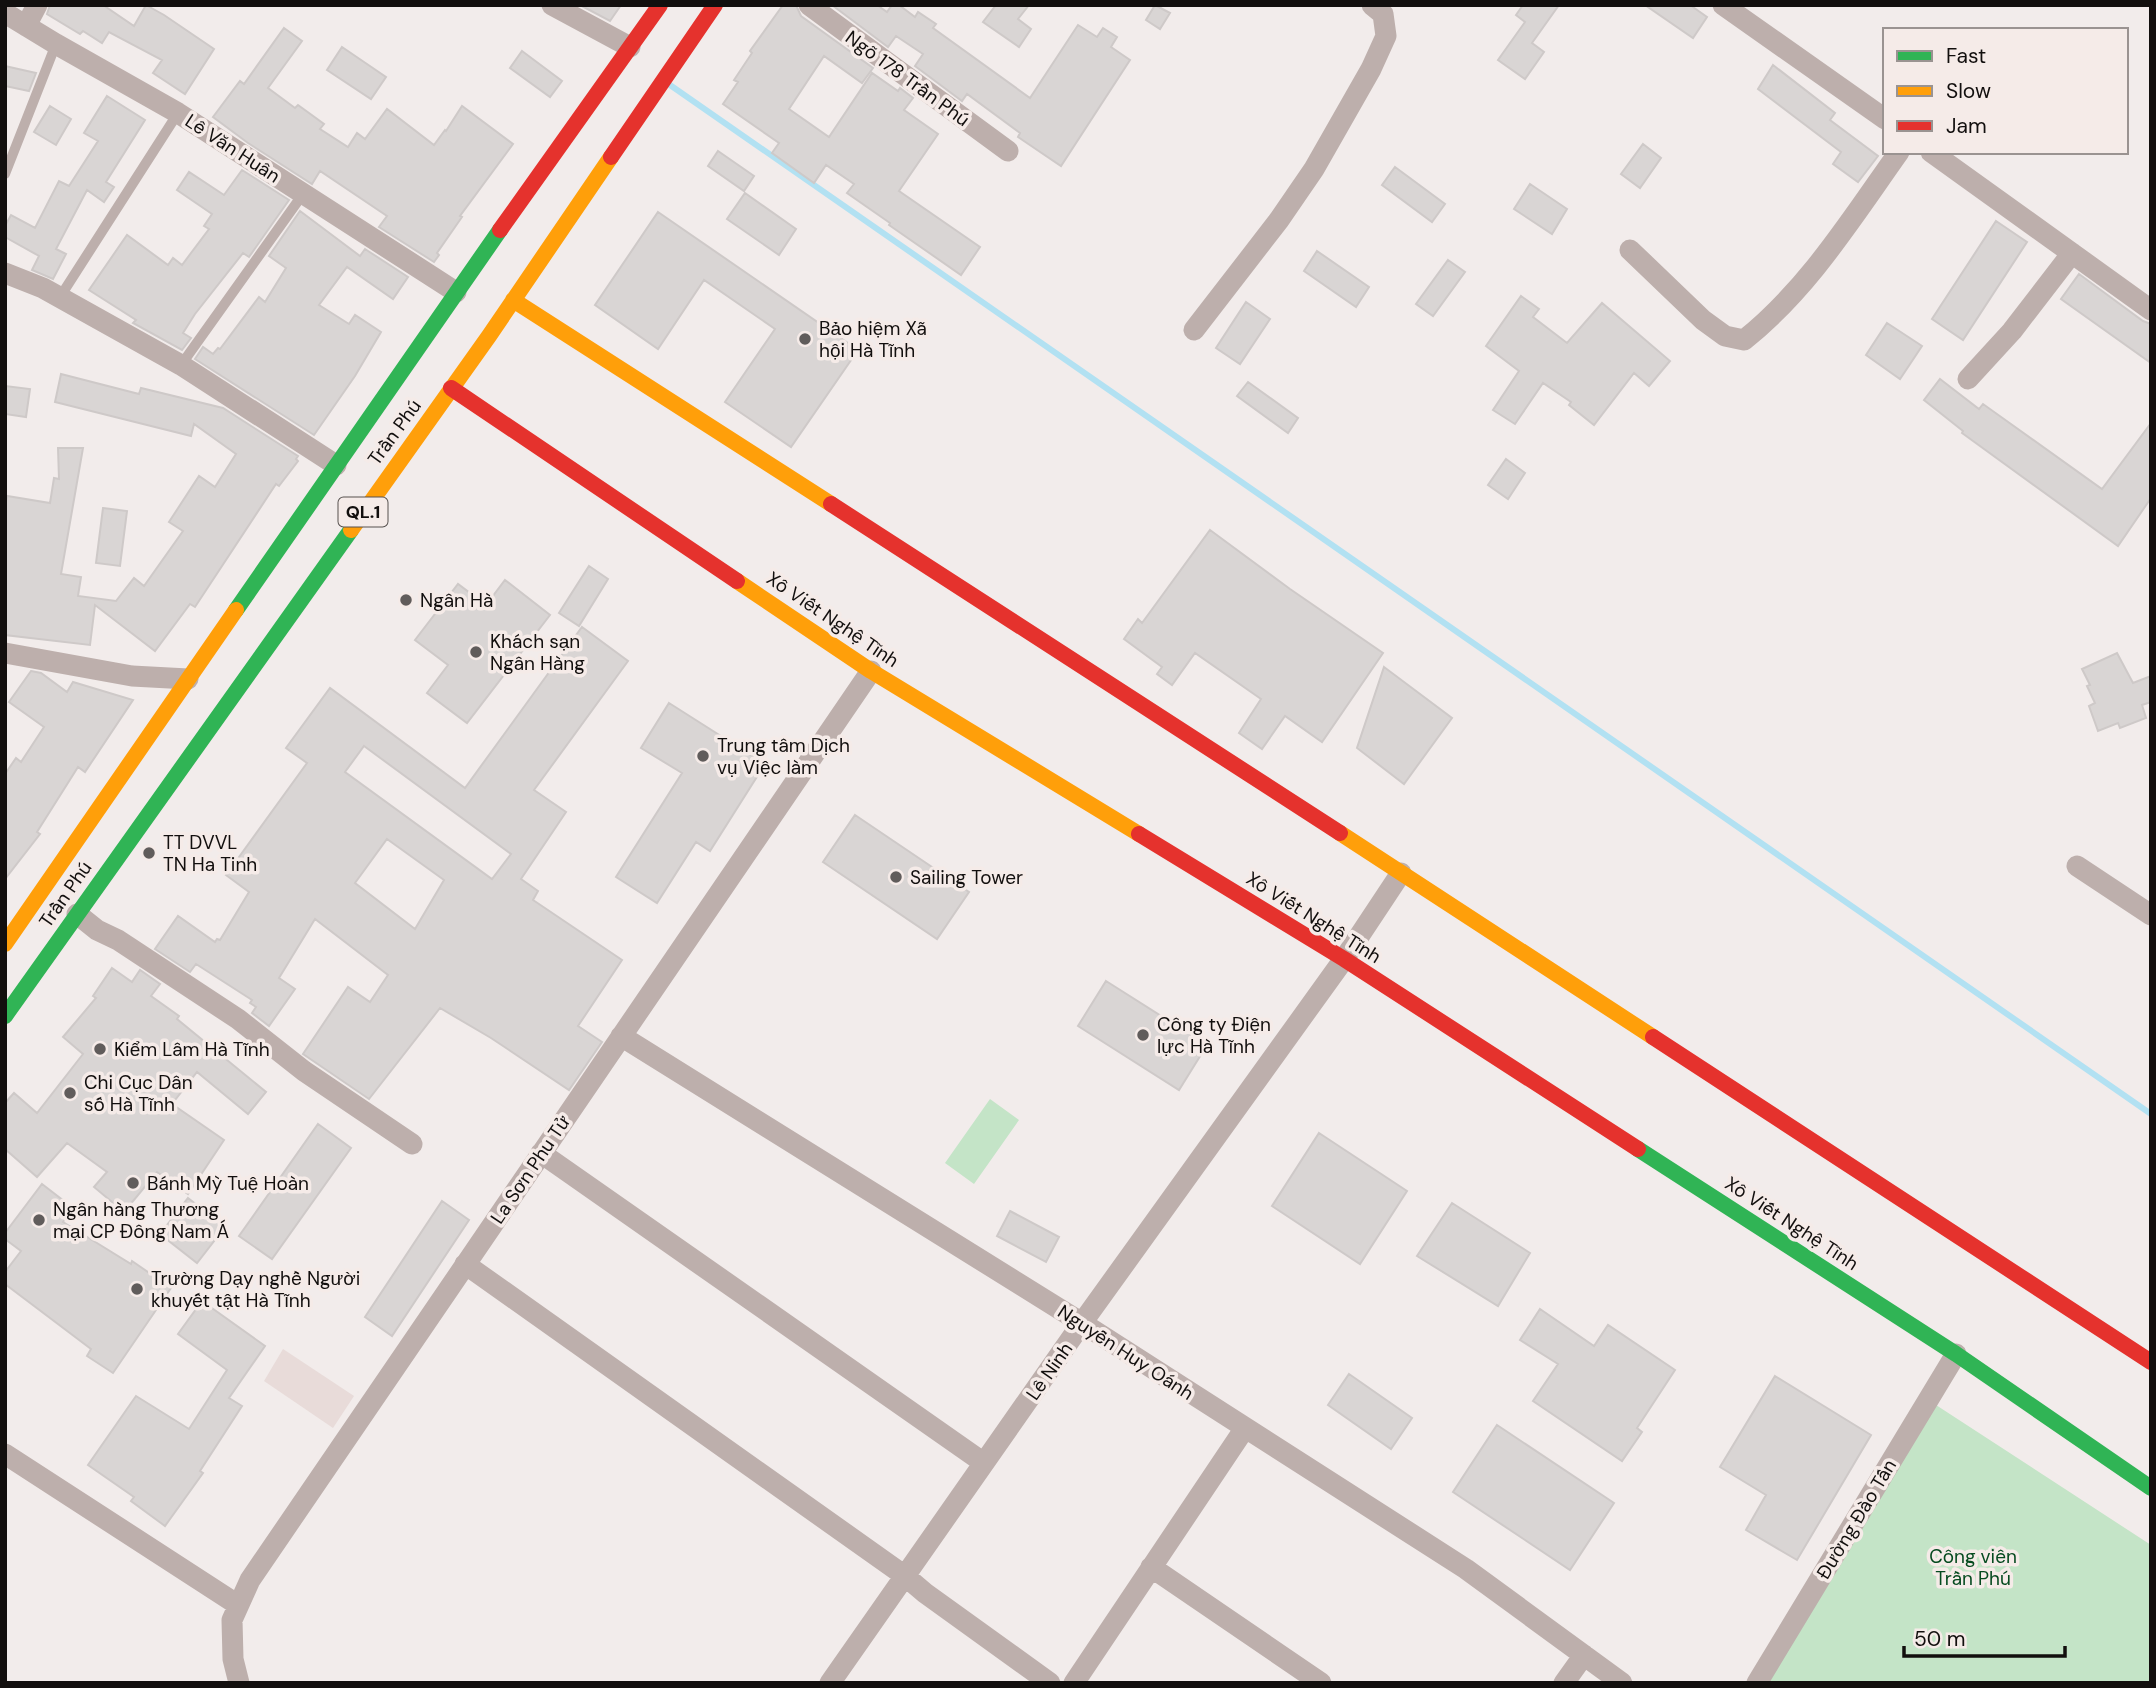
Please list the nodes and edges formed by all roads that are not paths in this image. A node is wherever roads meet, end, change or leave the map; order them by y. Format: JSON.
{"nodes":[{"id":1,"x":37,"y":5,"type":"edge"},
{"id":2,"x":552,"y":5,"type":"edge"},
{"id":3,"x":660,"y":5,"type":"edge"},
{"id":4,"x":715,"y":5,"type":"edge"},
{"id":5,"x":808,"y":5,"type":"edge"},
{"id":6,"x":1372,"y":5,"type":"edge"},
{"id":7,"x":1723,"y":5,"type":"edge"},
{"id":8,"x":5,"y":13,"type":"edge"},
{"id":9,"x":26,"y":26,"type":"junction"},
{"id":10,"x":56,"y":44,"type":"junction"},
{"id":11,"x":630,"y":47,"type":"junction"},
{"id":12,"x":178,"y":113,"type":"junction"},
{"id":13,"x":1883,"y":118,"type":"edge"},
{"id":14,"x":1008,"y":151,"type":"dead end"},
{"id":15,"x":1898,"y":154,"type":"edge"},
{"id":16,"x":1934,"y":154,"type":"edge"},
{"id":17,"x":5,"y":174,"type":"edge"},
{"id":18,"x":303,"y":194,"type":"junction"},
{"id":19,"x":1630,"y":250,"type":"dead end"},
{"id":20,"x":2072,"y":253,"type":"junction"},
{"id":21,"x":5,"y":273,"type":"edge"},
{"id":22,"x":456,"y":292,"type":"junction"},
{"id":23,"x":60,"y":297,"type":"junction"},
{"id":24,"x":513,"y":300,"type":"junction"},
{"id":25,"x":2151,"y":310,"type":"edge"},
{"id":26,"x":1194,"y":330,"type":"dead end"},
{"id":27,"x":181,"y":365,"type":"junction"},
{"id":28,"x":1968,"y":379,"type":"dead end"},
{"id":29,"x":451,"y":388,"type":"junction"},
{"id":30,"x":336,"y":465,"type":"junction"},
{"id":31,"x":5,"y":653,"type":"edge"},
{"id":32,"x":872,"y":671,"type":"junction"},
{"id":33,"x":188,"y":679,"type":"junction"},
{"id":34,"x":2077,"y":866,"type":"dead end"},
{"id":35,"x":1401,"y":873,"type":"junction"},
{"id":36,"x":77,"y":914,"type":"junction"},
{"id":37,"x":2151,"y":915,"type":"edge"},
{"id":38,"x":5,"y":944,"type":"edge"},
{"id":39,"x":1344,"y":959,"type":"junction"},
{"id":40,"x":5,"y":1016,"type":"edge"},
{"id":41,"x":621,"y":1036,"type":"junction"},
{"id":42,"x":412,"y":1144,"type":"dead end"},
{"id":43,"x":541,"y":1153,"type":"junction"},
{"id":44,"x":465,"y":1264,"type":"junction"},
{"id":45,"x":1082,"y":1323,"type":"junction"},
{"id":46,"x":1956,"y":1354,"type":"junction"},
{"id":47,"x":2151,"y":1362,"type":"edge"},
{"id":48,"x":1245,"y":1427,"type":"junction"},
{"id":49,"x":5,"y":1454,"type":"edge"},
{"id":50,"x":984,"y":1462,"type":"junction"},
{"id":51,"x":2151,"y":1488,"type":"edge"},
{"id":52,"x":1151,"y":1567,"type":"junction"},
{"id":53,"x":905,"y":1576,"type":"junction"},
{"id":54,"x":238,"y":1605,"type":"junction"},
{"id":55,"x":1584,"y":1655,"type":"junction"},
{"id":56,"x":239,"y":1683,"type":"edge"},
{"id":57,"x":830,"y":1683,"type":"edge"},
{"id":58,"x":1050,"y":1683,"type":"edge"},
{"id":59,"x":1074,"y":1683,"type":"edge"},
{"id":60,"x":1321,"y":1683,"type":"edge"},
{"id":61,"x":1564,"y":1683,"type":"edge"},
{"id":62,"x":1622,"y":1683,"type":"edge"},
{"id":63,"x":1757,"y":1683,"type":"edge"}],
"edges":[{"from":1,"to":9,"type":"street"},
{"from":2,"to":11,"type":"street"},
{"from":3,"to":11,"type":"street","name":"Trần Phú","number":"QL.1"},
{"from":4,"to":24,"type":"street","name":"Trần Phú","number":"QL.1"},
{"from":5,"to":14,"type":"street","name":"Ngõ 178 Trần Phú"},
{"from":6,"to":26,"type":"street"},
{"from":7,"to":13,"type":"street"},
{"from":8,"to":9,"type":"street","name":"Lê Văn Huân"},
{"from":9,"to":10,"type":"street","name":"Lê Văn Huân"},
{"from":10,"to":12,"type":"street","name":"Lê Văn Huân"},
{"from":10,"to":17,"type":"lane"},
{"from":11,"to":22,"type":"street","name":"Trần Phú","number":"QL.1"},
{"from":12,"to":18,"type":"street","name":"Lê Văn Huân"},
{"from":12,"to":23,"type":"lane"},
{"from":15,"to":19,"type":"street"},
{"from":16,"to":20,"type":"street"},
{"from":18,"to":22,"type":"street","name":"Lê Văn Huân"},
{"from":18,"to":27,"type":"lane"},
{"from":20,"to":25,"type":"street"},
{"from":20,"to":28,"type":"street"},
{"from":21,"to":23,"type":"street"},
{"from":22,"to":30,"type":"street","name":"Trần Phú","number":"QL.1"},
{"from":23,"to":27,"type":"street"},
{"from":24,"to":29,"type":"street","name":"Trần Phú","number":"QL.1"},
{"from":24,"to":35,"type":"street"},
{"from":27,"to":30,"type":"street"},
{"from":29,"to":32,"type":"street","name":"Xô Viết Nghệ Tĩnh"},
{"from":29,"to":36,"type":"street","name":"Trần Phú","number":"QL.1"},
{"from":30,"to":33,"type":"street","name":"Trần Phú","number":"QL.1"},
{"from":31,"to":33,"type":"street"},
{"from":32,"to":39,"type":"street","name":"Xô Viết Nghệ Tĩnh"},
{"from":32,"to":41,"type":"street","name":"La Sơn Phu Tử"},
{"from":33,"to":38,"type":"street","name":"Trần Phú","number":"QL.1"},
{"from":34,"to":37,"type":"street"},
{"from":35,"to":39,"type":"street","name":"Lê Ninh"},
{"from":35,"to":47,"type":"street"},
{"from":36,"to":40,"type":"street","name":"Trần Phú","number":"QL.1"},
{"from":36,"to":42,"type":"street"},
{"from":39,"to":45,"type":"street","name":"Lê Ninh"},
{"from":39,"to":46,"type":"street","name":"Xô Viết Nghệ Tĩnh"},
{"from":41,"to":43,"type":"street","name":"La Sơn Phu Tử"},
{"from":41,"to":45,"type":"street","name":"Nguyễn Huy Oánh"},
{"from":43,"to":44,"type":"street","name":"La Sơn Phu Tử"},
{"from":43,"to":50,"type":"street"},
{"from":44,"to":53,"type":"street"},
{"from":44,"to":54,"type":"street","name":"La Sơn Phu Tử"},
{"from":45,"to":48,"type":"street","name":"Nguyễn Huy Oánh"},
{"from":45,"to":50,"type":"street","name":"Lê Ninh"},
{"from":46,"to":51,"type":"street","name":"Xô Viết Nghệ Tĩnh"},
{"from":46,"to":63,"type":"street","name":"Đường Đào Tấn"},
{"from":48,"to":52,"type":"street"},
{"from":48,"to":55,"type":"street","name":"Nguyễn Huy Oánh"},
{"from":49,"to":54,"type":"street"},
{"from":50,"to":53,"type":"street","name":"Lê Ninh"},
{"from":52,"to":59,"type":"street"},
{"from":52,"to":60,"type":"street"},
{"from":53,"to":57,"type":"street","name":"Lê Ninh"},
{"from":53,"to":58,"type":"street"},
{"from":54,"to":56,"type":"street","name":"La Sơn Phu Tử"},
{"from":55,"to":61,"type":"street"},
{"from":55,"to":62,"type":"street","name":"Nguyễn Huy Oánh"}]}
